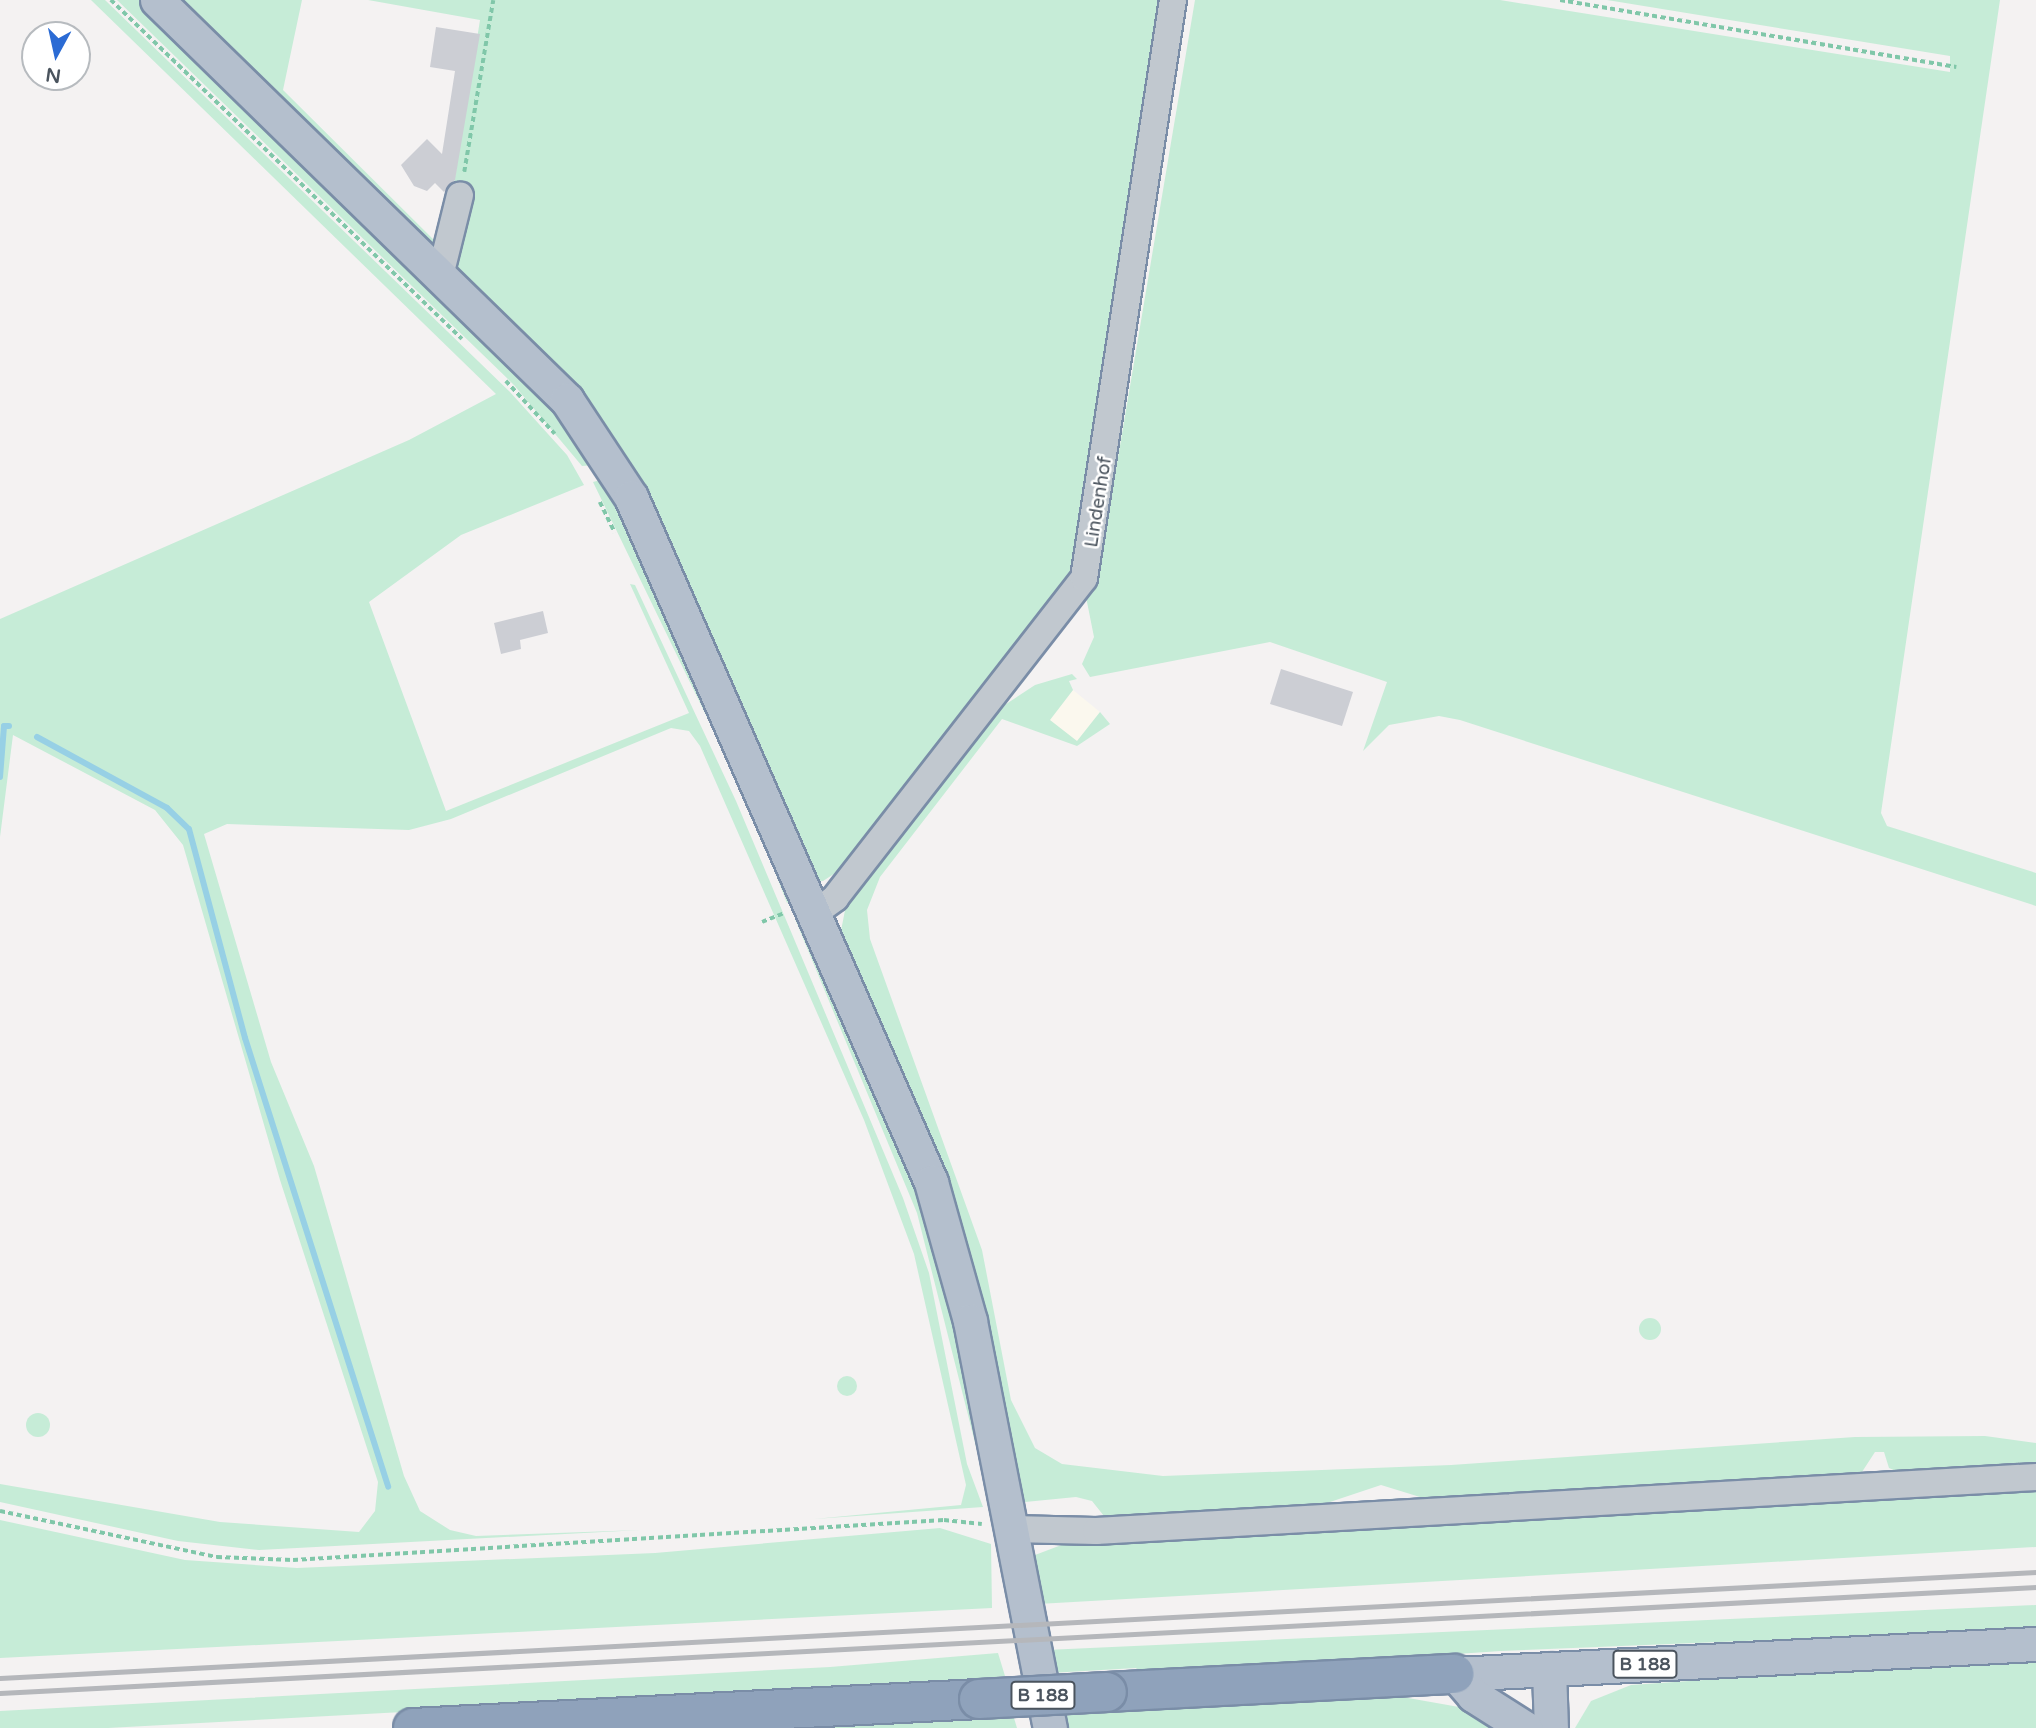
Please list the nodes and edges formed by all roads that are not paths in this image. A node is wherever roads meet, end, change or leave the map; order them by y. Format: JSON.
{"nodes":[{"id":1,"x":157,"y":0,"type":"edge"},
{"id":2,"x":1173,"y":0,"type":"edge"},
{"id":3,"x":460,"y":195,"type":"road end"},
{"id":4,"x":440,"y":276,"type":"junction"},
{"id":5,"x":804,"y":919,"type":"junction"},
{"id":6,"x":2036,"y":1477,"type":"edge"},
{"id":7,"x":997,"y":1523,"type":"junction"},
{"id":8,"x":2036,"y":1644,"type":"edge"},
{"id":9,"x":1549,"y":1669,"type":"junction"},
{"id":10,"x":1455,"y":1674,"type":"junction"},
{"id":11,"x":413,"y":1728,"type":"edge"},
{"id":12,"x":1050,"y":1728,"type":"edge"},
{"id":13,"x":1525,"y":1728,"type":"edge"},
{"id":14,"x":1552,"y":1728,"type":"edge"}],
"edges":[{"from":1,"to":4,"type":"main road"},
{"from":2,"to":5,"type":"street","name":"Lindenhof"},
{"from":3,"to":4,"type":"street"},
{"from":4,"to":5,"type":"main road"},
{"from":5,"to":7,"type":"main road"},
{"from":6,"to":7,"type":"street"},
{"from":7,"to":12,"type":"main road"},
{"from":8,"to":9,"type":"main road","number":"B 188"},
{"from":9,"to":10,"type":"main road","number":"B 188"},
{"from":9,"to":14,"type":"main road"},
{"from":10,"to":11,"type":"highway","number":"B 188","bridge":true},
{"from":10,"to":13,"type":"main road"}]}
